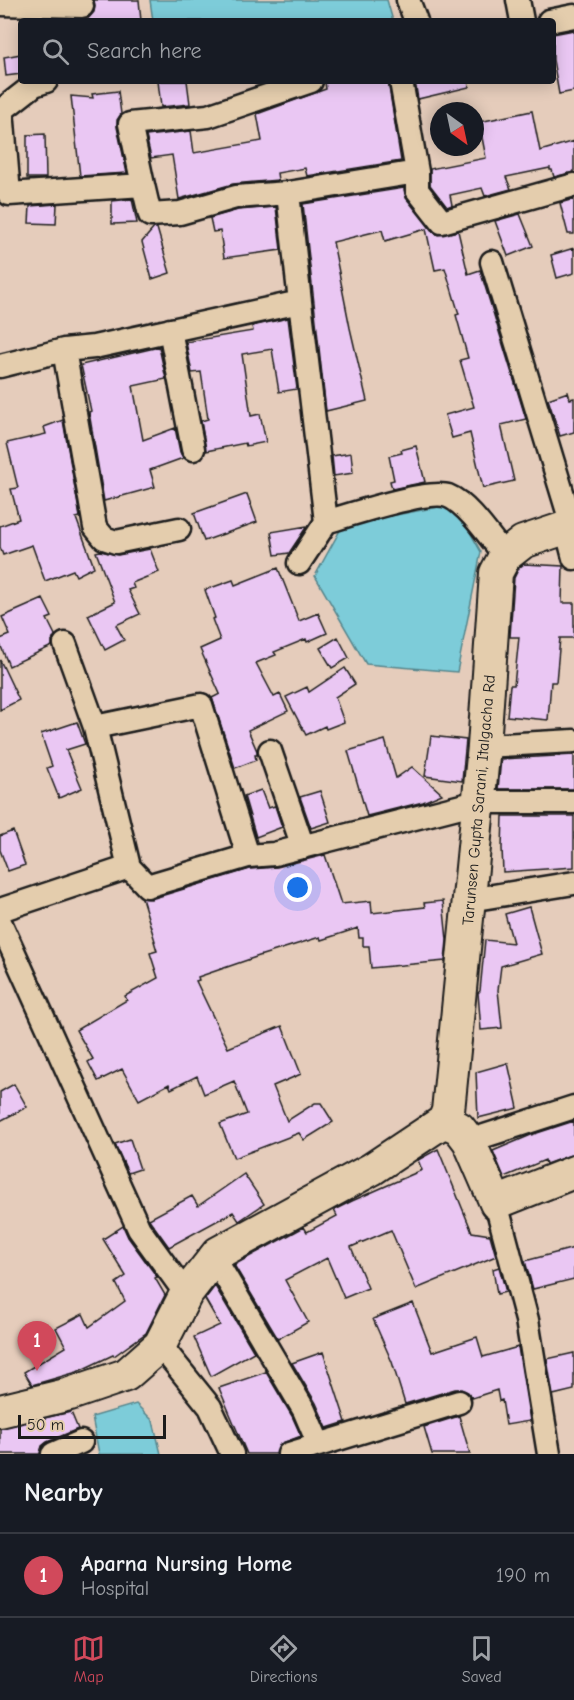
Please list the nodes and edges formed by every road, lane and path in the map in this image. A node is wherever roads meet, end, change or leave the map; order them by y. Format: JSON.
{"nodes":[{"id":1,"x":408,"y":0,"type":"edge"},
{"id":2,"x":518,"y":0,"type":"edge"},
{"id":3,"x":0,"y":4,"type":"edge"},
{"id":4,"x":81,"y":9,"type":"edge"},
{"id":5,"x":574,"y":16,"type":"edge"},
{"id":6,"x":415,"y":18,"type":"edge"},
{"id":7,"x":521,"y":18,"type":"edge"},
{"id":8,"x":556,"y":20,"type":"edge"},
{"id":9,"x":37,"y":84,"type":"edge"},
{"id":10,"x":302,"y":84,"type":"edge"},
{"id":11,"x":402,"y":84,"type":"edge"},
{"id":12,"x":3,"y":161,"type":"edge"},
{"id":13,"x":417,"y":172,"type":"junction"},
{"id":14,"x":143,"y":185,"type":"junction"},
{"id":15,"x":574,"y":185,"type":"edge"},
{"id":16,"x":288,"y":193,"type":"junction"},
{"id":17,"x":492,"y":262,"type":"dead end"},
{"id":18,"x":300,"y":302,"type":"junction"},
{"id":19,"x":170,"y":330,"type":"junction"},
{"id":20,"x":64,"y":350,"type":"junction"},
{"id":21,"x":0,"y":366,"type":"edge"},
{"id":22,"x":193,"y":449,"type":"dead end"},
{"id":23,"x":326,"y":522,"type":"junction"},
{"id":24,"x":571,"y":526,"type":"edge"},
{"id":25,"x":179,"y":529,"type":"dead end"},
{"id":26,"x":505,"y":556,"type":"junction"},
{"id":27,"x":574,"y":558,"type":"edge"},
{"id":28,"x":299,"y":563,"type":"dead end"},
{"id":29,"x":64,"y":644,"type":"dead end"},
{"id":30,"x":94,"y":727,"type":"junction"},
{"id":31,"x":574,"y":741,"type":"edge"},
{"id":32,"x":484,"y":746,"type":"junction"},
{"id":33,"x":270,"y":751,"type":"dead end"},
{"id":34,"x":477,"y":802,"type":"junction"},
{"id":35,"x":574,"y":802,"type":"edge"},
{"id":36,"x":303,"y":847,"type":"junction"},
{"id":37,"x":248,"y":856,"type":"junction"},
{"id":38,"x":129,"y":867,"type":"junction"},
{"id":39,"x":574,"y":883,"type":"edge"},
{"id":40,"x":470,"y":900,"type":"junction"},
{"id":41,"x":0,"y":910,"type":"edge"},
{"id":42,"x":0,"y":922,"type":"edge"},
{"id":43,"x":574,"y":1107,"type":"edge"},
{"id":44,"x":444,"y":1121,"type":"junction"},
{"id":45,"x":469,"y":1141,"type":"junction"},
{"id":46,"x":574,"y":1172,"type":"edge"},
{"id":47,"x":496,"y":1203,"type":"junction"},
{"id":48,"x":215,"y":1259,"type":"junction"},
{"id":49,"x":186,"y":1294,"type":"junction"},
{"id":50,"x":160,"y":1346,"type":"junction"},
{"id":51,"x":459,"y":1402,"type":"dead end"},
{"id":52,"x":0,"y":1410,"type":"edge"},
{"id":53,"x":81,"y":1443,"type":"dead end"},
{"id":54,"x":319,"y":1445,"type":"junction"},
{"id":55,"x":53,"y":1454,"type":"edge"},
{"id":56,"x":232,"y":1454,"type":"edge"},
{"id":57,"x":289,"y":1454,"type":"edge"},
{"id":58,"x":549,"y":1454,"type":"edge"}],
"edges":[{"from":1,"to":6,"type":"street"},
{"from":2,"to":7,"type":"street"},
{"from":3,"to":4,"type":"street"},
{"from":5,"to":8,"type":"street"},
{"from":9,"to":12,"type":"street"},
{"from":10,"to":14,"type":"street"},
{"from":11,"to":13,"type":"street"},
{"from":12,"to":14,"type":"street"},
{"from":13,"to":15,"type":"street"},
{"from":13,"to":16,"type":"street"},
{"from":14,"to":16,"type":"street"},
{"from":16,"to":18,"type":"street"},
{"from":17,"to":24,"type":"street"},
{"from":18,"to":19,"type":"street"},
{"from":18,"to":23,"type":"street"},
{"from":19,"to":20,"type":"street"},
{"from":19,"to":22,"type":"street"},
{"from":20,"to":21,"type":"street"},
{"from":20,"to":25,"type":"street"},
{"from":23,"to":26,"type":"street"},
{"from":23,"to":28,"type":"street"},
{"from":24,"to":26,"type":"street"},
{"from":24,"to":27,"type":"street"},
{"from":26,"to":32,"type":"street","name":"Tarunsen Gupta Sarani, Italgacha Rd"},
{"from":29,"to":30,"type":"street"},
{"from":30,"to":37,"type":"street"},
{"from":30,"to":38,"type":"street"},
{"from":31,"to":32,"type":"street"},
{"from":32,"to":34,"type":"street","name":"Tarunsen Gupta Sarani, Italgacha Rd"},
{"from":33,"to":36,"type":"street"},
{"from":34,"to":35,"type":"street"},
{"from":34,"to":36,"type":"street"},
{"from":34,"to":40,"type":"street","name":"Tarunsen Gupta Sarani, Italgacha Rd"},
{"from":36,"to":37,"type":"street"},
{"from":37,"to":38,"type":"street"},
{"from":38,"to":41,"type":"street"},
{"from":39,"to":40,"type":"street"},
{"from":40,"to":44,"type":"street","name":"Tarunsen Gupta Sarani, Italgacha Rd"},
{"from":42,"to":49,"type":"street"},
{"from":43,"to":45,"type":"street"},
{"from":44,"to":45,"type":"street"},
{"from":44,"to":48,"type":"street"},
{"from":45,"to":47,"type":"street"},
{"from":46,"to":47,"type":"street"},
{"from":47,"to":58,"type":"street"},
{"from":48,"to":49,"type":"street"},
{"from":48,"to":54,"type":"street"},
{"from":49,"to":50,"type":"street"},
{"from":50,"to":52,"type":"street"},
{"from":50,"to":56,"type":"street"},
{"from":51,"to":54,"type":"street"},
{"from":53,"to":55,"type":"street"},
{"from":54,"to":57,"type":"street"}]}
